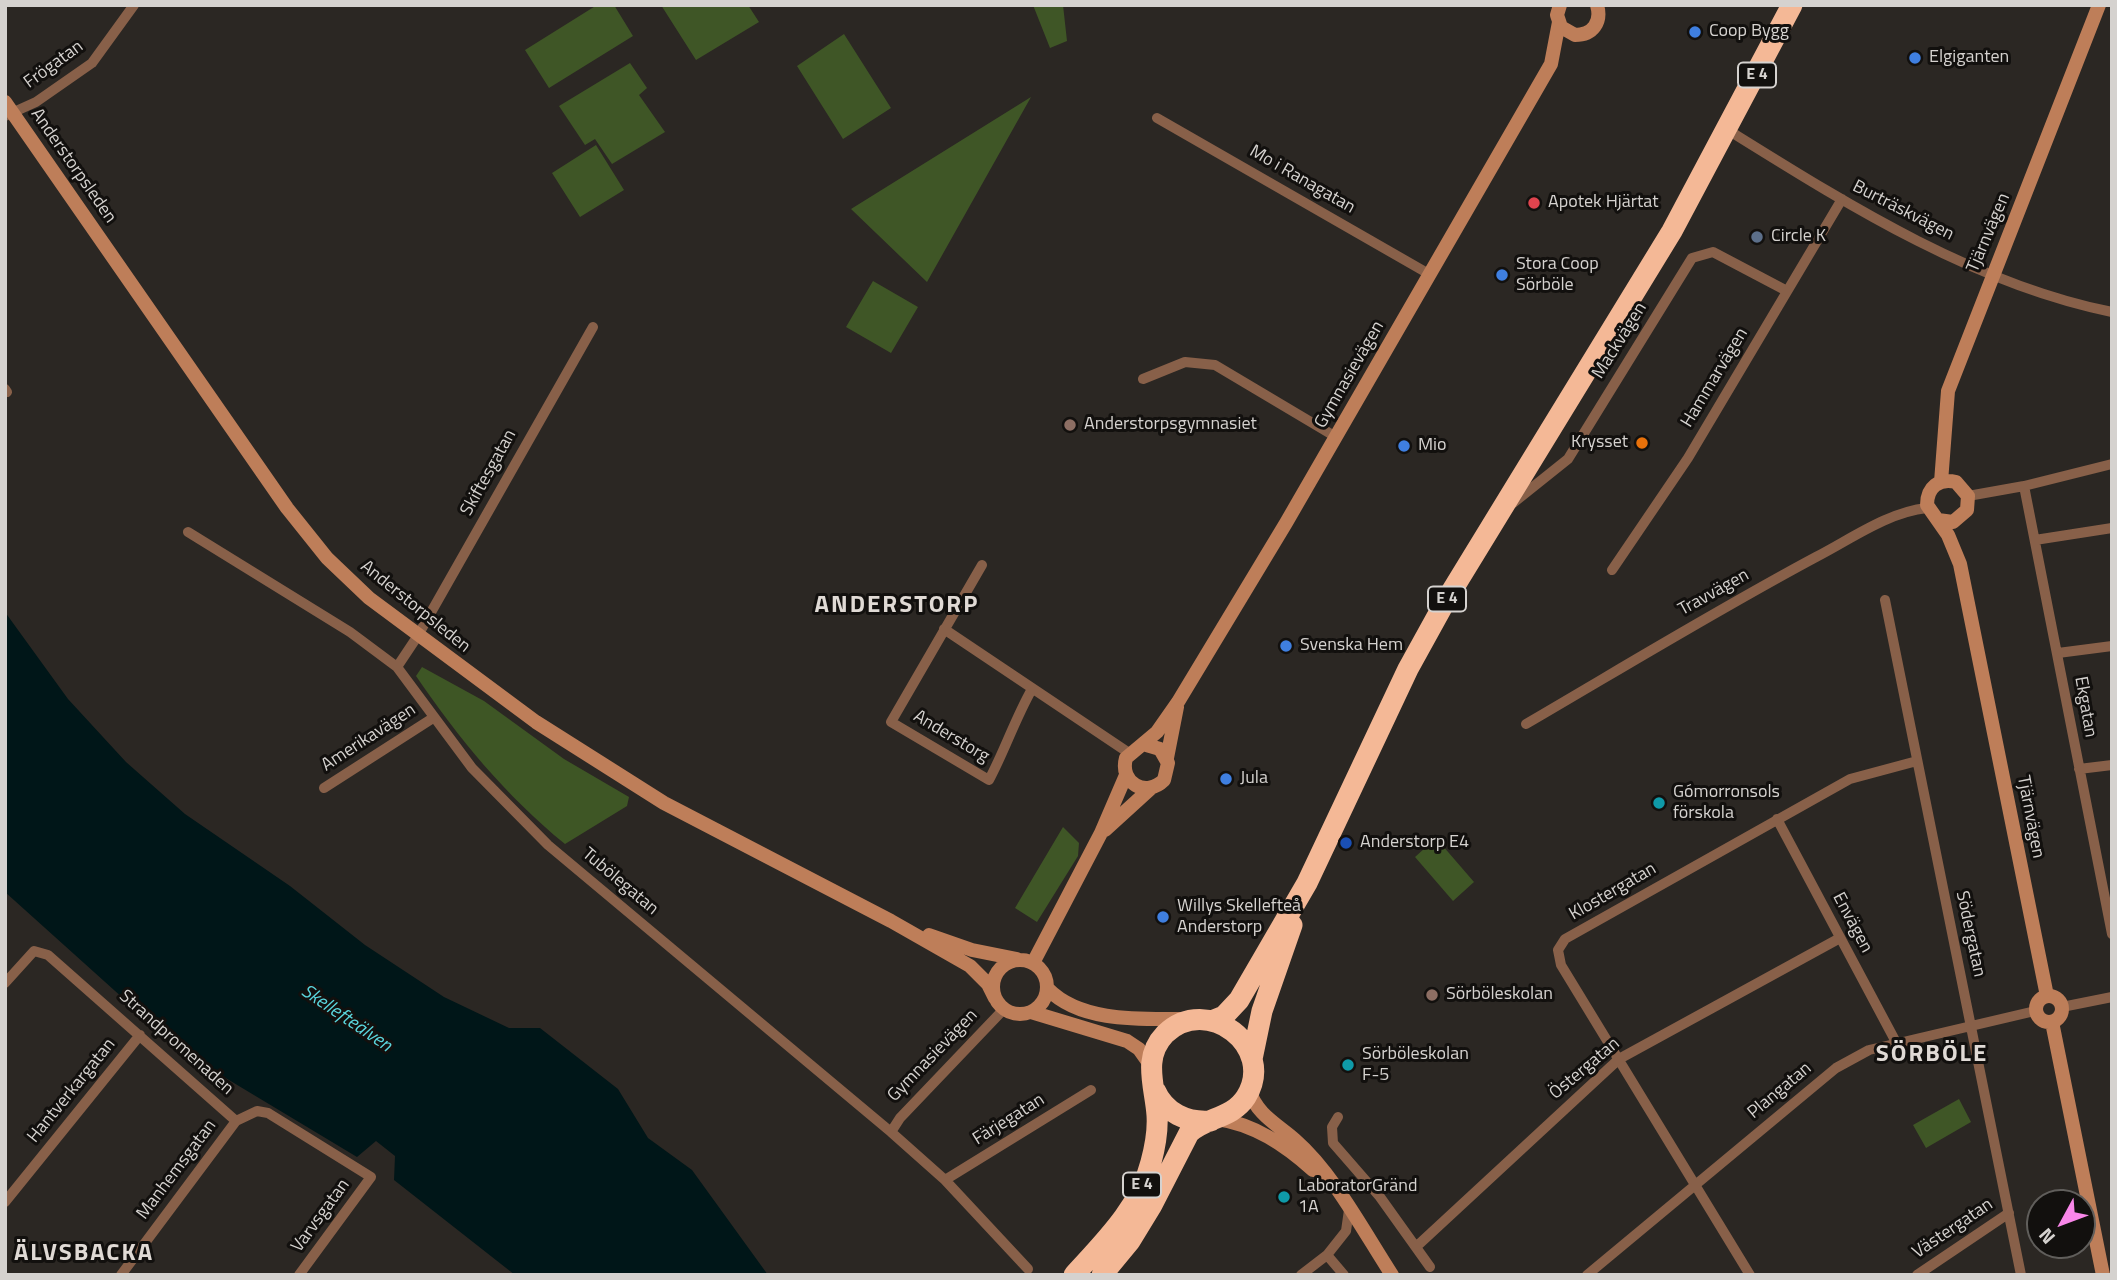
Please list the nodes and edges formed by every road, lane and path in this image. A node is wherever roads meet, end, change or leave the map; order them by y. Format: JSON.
{"nodes":[{"id":1,"x":134,"y":5,"type":"edge"},
{"id":2,"x":1597,"y":5,"type":"edge"},
{"id":3,"x":1792,"y":5,"type":"edge"},
{"id":4,"x":2099,"y":5,"type":"edge"},
{"id":5,"x":1556,"y":12,"type":"edge"},
{"id":6,"x":1582,"y":35,"type":"junction"},
{"id":7,"x":1551,"y":64,"type":"junction"},
{"id":8,"x":8,"y":110,"type":"edge"},
{"id":9,"x":1157,"y":118,"type":"dead end"},
{"id":10,"x":1728,"y":130,"type":"junction"},
{"id":11,"x":1842,"y":199,"type":"junction"},
{"id":12,"x":1429,"y":274,"type":"junction"},
{"id":13,"x":1993,"y":276,"type":"junction"},
{"id":14,"x":1787,"y":291,"type":"junction"},
{"id":15,"x":2112,"y":312,"type":"edge"},
{"id":16,"x":593,"y":327,"type":"dead end"},
{"id":17,"x":1143,"y":379,"type":"dead end"},
{"id":18,"x":1336,"y":437,"type":"junction"},
{"id":19,"x":2112,"y":464,"type":"edge"},
{"id":20,"x":1941,"y":482,"type":"junction"},
{"id":21,"x":2024,"y":486,"type":"junction"},
{"id":22,"x":1968,"y":496,"type":"junction"},
{"id":23,"x":1927,"y":508,"type":"junction"},
{"id":24,"x":1499,"y":513,"type":"junction"},
{"id":25,"x":1961,"y":518,"type":"junction"},
{"id":26,"x":1938,"y":520,"type":"junction"},
{"id":27,"x":2112,"y":528,"type":"edge"},
{"id":28,"x":188,"y":532,"type":"dead end"},
{"id":29,"x":2035,"y":540,"type":"junction"},
{"id":30,"x":1960,"y":564,"type":"junction"},
{"id":31,"x":982,"y":565,"type":"dead end"},
{"id":32,"x":1612,"y":570,"type":"dead end"},
{"id":33,"x":1885,"y":600,"type":"dead end"},
{"id":34,"x":944,"y":629,"type":"junction"},
{"id":35,"x":417,"y":637,"type":"junction"},
{"id":36,"x":2112,"y":646,"type":"edge"},
{"id":37,"x":2058,"y":653,"type":"junction"},
{"id":38,"x":397,"y":667,"type":"junction"},
{"id":39,"x":1032,"y":689,"type":"junction"},
{"id":40,"x":1178,"y":702,"type":"junction"},
{"id":41,"x":433,"y":718,"type":"junction"},
{"id":42,"x":1526,"y":724,"type":"dead end"},
{"id":43,"x":1143,"y":744,"type":"junction"},
{"id":44,"x":1129,"y":753,"type":"junction"},
{"id":45,"x":1167,"y":758,"type":"junction"},
{"id":46,"x":1917,"y":761,"type":"junction"},
{"id":47,"x":2112,"y":765,"type":"edge"},
{"id":48,"x":2079,"y":769,"type":"junction"},
{"id":49,"x":1126,"y":775,"type":"junction"},
{"id":50,"x":324,"y":788,"type":"dead end"},
{"id":51,"x":1150,"y":789,"type":"junction"},
{"id":52,"x":1777,"y":819,"type":"junction"},
{"id":53,"x":1101,"y":833,"type":"junction"},
{"id":54,"x":2107,"y":882,"type":"edge"},
{"id":55,"x":1307,"y":883,"type":"junction"},
{"id":56,"x":891,"y":921,"type":"junction"},
{"id":57,"x":2112,"y":934,"type":"edge"},
{"id":58,"x":1840,"y":938,"type":"junction"},
{"id":59,"x":1030,"y":962,"type":"junction"},
{"id":60,"x":5,"y":983,"type":"edge"},
{"id":61,"x":1048,"y":989,"type":"junction"},
{"id":62,"x":2047,"y":996,"type":"junction"},
{"id":63,"x":2112,"y":997,"type":"edge"},
{"id":64,"x":1000,"y":1004,"type":"junction"},
{"id":65,"x":2062,"y":1007,"type":"junction"},
{"id":66,"x":1031,"y":1012,"type":"junction"},
{"id":67,"x":2035,"y":1012,"type":"junction"},
{"id":68,"x":1205,"y":1020,"type":"junction"},
{"id":69,"x":2052,"y":1022,"type":"junction"},
{"id":70,"x":1970,"y":1025,"type":"junction"},
{"id":71,"x":140,"y":1035,"type":"junction"},
{"id":72,"x":1897,"y":1044,"type":"junction"},
{"id":73,"x":1252,"y":1059,"type":"junction"},
{"id":74,"x":1619,"y":1059,"type":"junction"},
{"id":75,"x":1151,"y":1070,"type":"junction"},
{"id":76,"x":1091,"y":1090,"type":"dead end"},
{"id":77,"x":1249,"y":1090,"type":"junction"},
{"id":78,"x":1338,"y":1117,"type":"dead end"},
{"id":79,"x":1215,"y":1120,"type":"junction"},
{"id":80,"x":236,"y":1121,"type":"junction"},
{"id":81,"x":891,"y":1132,"type":"junction"},
{"id":82,"x":371,"y":1177,"type":"joint"},
{"id":83,"x":945,"y":1180,"type":"junction"},
{"id":84,"x":1695,"y":1185,"type":"junction"},
{"id":85,"x":5,"y":1202,"type":"edge"},
{"id":86,"x":1344,"y":1204,"type":"junction"},
{"id":87,"x":2009,"y":1213,"type":"junction"},
{"id":88,"x":1417,"y":1245,"type":"junction"},
{"id":89,"x":1327,"y":1255,"type":"junction"},
{"id":90,"x":1430,"y":1267,"type":"dead end"},
{"id":91,"x":2106,"y":1268,"type":"edge"},
{"id":92,"x":1028,"y":1269,"type":"dead end"},
{"id":93,"x":121,"y":1275,"type":"edge"},
{"id":94,"x":299,"y":1275,"type":"edge"},
{"id":95,"x":1074,"y":1275,"type":"edge"},
{"id":96,"x":1102,"y":1275,"type":"edge"},
{"id":97,"x":1301,"y":1275,"type":"edge"},
{"id":98,"x":1344,"y":1275,"type":"edge"},
{"id":99,"x":1392,"y":1275,"type":"edge"},
{"id":100,"x":1587,"y":1275,"type":"edge"},
{"id":101,"x":1750,"y":1275,"type":"edge"},
{"id":102,"x":1917,"y":1275,"type":"edge"},
{"id":103,"x":2021,"y":1275,"type":"edge"}],
"edges":[{"from":1,"to":8,"type":"street","name":"Frögatan"},
{"from":2,"to":6,"type":"street","name":"Gymnasievägen"},
{"from":3,"to":10,"type":"highway","number":"E 4"},
{"from":4,"to":13,"type":"street","name":"Tjärnvägen"},
{"from":5,"to":6,"type":"street"},
{"from":5,"to":7,"type":"street","name":"Gymnasievägen"},
{"from":6,"to":7,"type":"street","name":"Gymnasievägen"},
{"from":7,"to":12,"type":"street","name":"Gymnasievägen"},
{"from":8,"to":35,"type":"street","name":"Anderstorpsleden"},
{"from":9,"to":12,"type":"street","name":"Mo i Ranagatan"},
{"from":10,"to":11,"type":"street","name":"Burträskvägen"},
{"from":10,"to":24,"type":"highway","number":"E 4"},
{"from":11,"to":13,"type":"street","name":"Burträskvägen"},
{"from":11,"to":14,"type":"street","name":"Hammarvägen"},
{"from":12,"to":18,"type":"street","name":"Gymnasievägen"},
{"from":13,"to":15,"type":"street","name":"Burträskvägen"},
{"from":13,"to":20,"type":"street","name":"Tjärnvägen"},
{"from":14,"to":24,"type":"street","name":"Mackvägen"},
{"from":14,"to":32,"type":"street","name":"Hammarvägen"},
{"from":16,"to":35,"type":"street","name":"Skiftesgatan"},
{"from":17,"to":18,"type":"street"},
{"from":18,"to":40,"type":"street","name":"Gymnasievägen"},
{"from":19,"to":21,"type":"street"},
{"from":20,"to":22,"type":"street"},
{"from":20,"to":23,"type":"street"},
{"from":21,"to":22,"type":"street"},
{"from":21,"to":29,"type":"street","name":"Ekgatan"},
{"from":22,"to":25,"type":"street"},
{"from":23,"to":26,"type":"street"},
{"from":23,"to":42,"type":"street","name":"Travvägen"},
{"from":24,"to":55,"type":"highway","number":"E 4"},
{"from":25,"to":26,"type":"street"},
{"from":25,"to":30,"type":"street","name":"Tjärnvägen"},
{"from":26,"to":30,"type":"street","name":"Tjärnvägen"},
{"from":27,"to":29,"type":"street"},
{"from":28,"to":38,"type":"street","name":"Tubölegatan"},
{"from":29,"to":37,"type":"street","name":"Ekgatan"},
{"from":30,"to":62,"type":"street","name":"Tjärnvägen"},
{"from":31,"to":34,"type":"street","name":"Anderstorg"},
{"from":33,"to":46,"type":"street","name":"Södergatan"},
{"from":34,"to":39,"type":"street"},
{"from":34,"to":39,"type":"street","name":"Anderstorg"},
{"from":35,"to":38,"type":"street","name":"Skiftesgatan"},
{"from":35,"to":56,"type":"street","name":"Anderstorpsleden"},
{"from":36,"to":37,"type":"street"},
{"from":37,"to":48,"type":"street","name":"Ekgatan"},
{"from":38,"to":41,"type":"street","name":"Tubölegatan"},
{"from":39,"to":44,"type":"street"},
{"from":40,"to":43,"type":"street","name":"Gymnasievägen"},
{"from":40,"to":45,"type":"street","name":"Gymnasievägen"},
{"from":41,"to":50,"type":"street","name":"Amerikavägen"},
{"from":41,"to":81,"type":"street","name":"Tubölegatan"},
{"from":43,"to":44,"type":"street"},
{"from":43,"to":45,"type":"street"},
{"from":44,"to":49,"type":"street"},
{"from":45,"to":51,"type":"street"},
{"from":46,"to":52,"type":"street","name":"Klostergatan"},
{"from":46,"to":70,"type":"street","name":"Södergatan"},
{"from":47,"to":48,"type":"street"},
{"from":48,"to":54,"type":"street","name":"Ekgatan"},
{"from":49,"to":51,"type":"street"},
{"from":49,"to":53,"type":"street"},
{"from":51,"to":53,"type":"street"},
{"from":52,"to":58,"type":"street","name":"Envägen"},
{"from":52,"to":74,"type":"street","name":"Klostergatan"},
{"from":53,"to":59,"type":"street"},
{"from":54,"to":57,"type":"street","name":"Ekgatan"},
{"from":55,"to":68,"type":"highway","number":"E 4"},
{"from":55,"to":73,"type":"highway","number":"E 4"},
{"from":56,"to":59,"type":"street","name":"Anderstorpsleden"},
{"from":56,"to":64,"type":"street","name":"Anderstorpsleden"},
{"from":58,"to":72,"type":"street","name":"Envägen"},
{"from":58,"to":74,"type":"street","name":"Östergatan"},
{"from":59,"to":61,"type":"street"},
{"from":59,"to":64,"type":"street"},
{"from":60,"to":71,"type":"street","name":"Strandpromenaden"},
{"from":61,"to":66,"type":"street"},
{"from":61,"to":68,"type":"street"},
{"from":62,"to":65,"type":"street"},
{"from":62,"to":67,"type":"street"},
{"from":63,"to":65,"type":"street"},
{"from":64,"to":66,"type":"street"},
{"from":64,"to":81,"type":"street","name":"Gymnasievägen"},
{"from":65,"to":69,"type":"street"},
{"from":66,"to":75,"type":"street"},
{"from":67,"to":69,"type":"street"},
{"from":67,"to":70,"type":"street","name":"Plangatan"},
{"from":68,"to":73,"type":"highway"},
{"from":68,"to":75,"type":"highway"},
{"from":69,"to":91,"type":"street"},
{"from":70,"to":72,"type":"street","name":"Plangatan"},
{"from":70,"to":87,"type":"street","name":"Södergatan"},
{"from":71,"to":80,"type":"street","name":"Strandpromenaden"},
{"from":71,"to":85,"type":"street","name":"Hantverkargatan"},
{"from":72,"to":84,"type":"street","name":"Plangatan"},
{"from":73,"to":77,"type":"highway"},
{"from":74,"to":84,"type":"street","name":"Klostergatan"},
{"from":74,"to":88,"type":"street","name":"Östergatan"},
{"from":75,"to":79,"type":"highway"},
{"from":75,"to":95,"type":"highway","number":"E 4"},
{"from":76,"to":83,"type":"street","name":"Färjegatan"},
{"from":77,"to":79,"type":"highway"},
{"from":77,"to":86,"type":"street"},
{"from":78,"to":88,"type":"street"},
{"from":79,"to":86,"type":"street"},
{"from":79,"to":96,"type":"highway","number":"E 4"},
{"from":80,"to":82,"type":"street","name":"Strandpromenaden"},
{"from":80,"to":93,"type":"street","name":"Manhemsgatan"},
{"from":81,"to":83,"type":"street","name":"Tubölegatan"},
{"from":82,"to":94,"type":"street","name":"Varvsgatan"},
{"from":83,"to":92,"type":"street","name":"Tubölegatan"},
{"from":84,"to":100,"type":"street","name":"Plangatan"},
{"from":84,"to":101,"type":"street","name":"Klostergatan"},
{"from":86,"to":89,"type":"street"},
{"from":86,"to":99,"type":"street"},
{"from":87,"to":102,"type":"street","name":"Västergatan"},
{"from":87,"to":103,"type":"street","name":"Södergatan"},
{"from":88,"to":90,"type":"street"},
{"from":89,"to":97,"type":"street"},
{"from":89,"to":98,"type":"street"}]}
